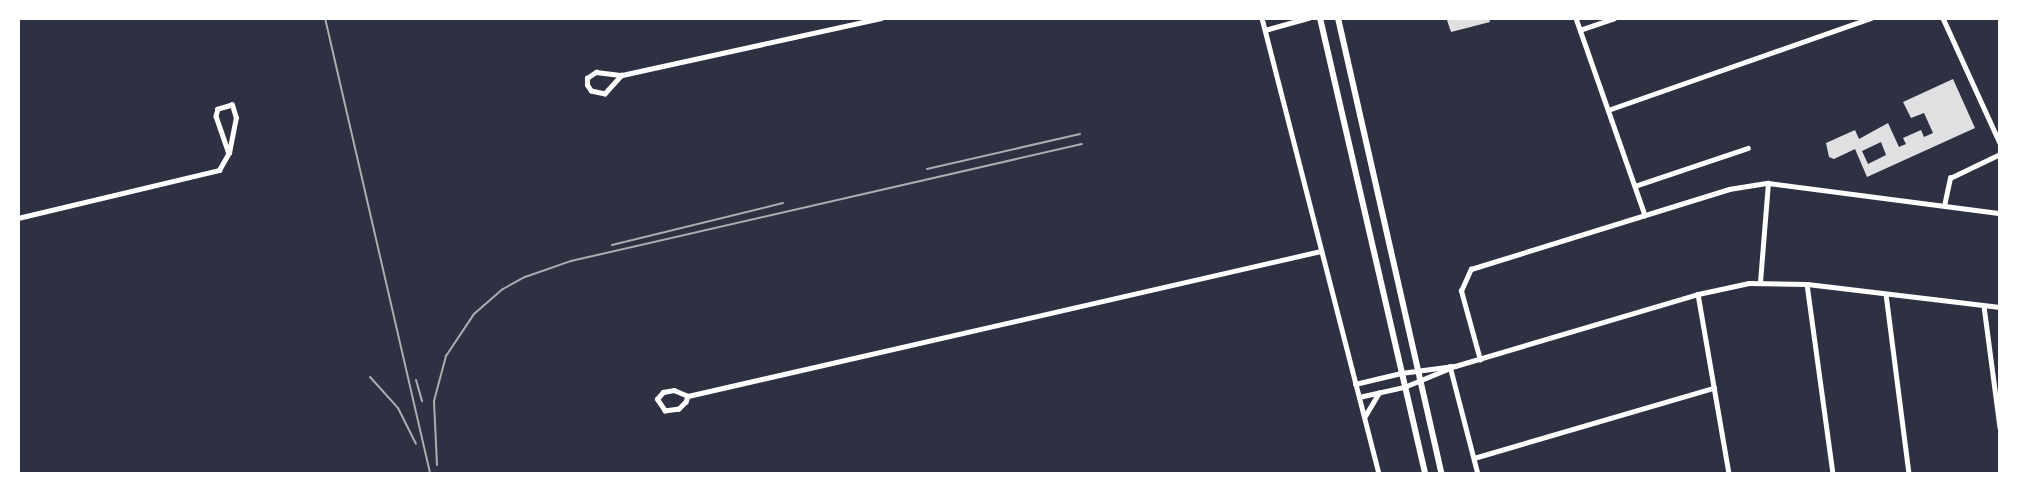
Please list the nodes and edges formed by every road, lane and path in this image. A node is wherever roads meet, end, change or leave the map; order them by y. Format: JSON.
{"nodes":[{"id":1,"x":881,"y":18,"type":"edge"},
{"id":2,"x":1262,"y":18,"type":"edge"},
{"id":3,"x":1308,"y":18,"type":"edge"},
{"id":4,"x":1320,"y":18,"type":"edge"},
{"id":5,"x":1338,"y":18,"type":"edge"},
{"id":6,"x":1576,"y":18,"type":"edge"},
{"id":7,"x":1614,"y":18,"type":"edge"},
{"id":8,"x":1871,"y":18,"type":"edge"},
{"id":9,"x":1943,"y":18,"type":"edge"},
{"id":10,"x":1265,"y":30,"type":"junction"},
{"id":11,"x":1580,"y":30,"type":"junction"},
{"id":12,"x":622,"y":75,"type":"junction"},
{"id":13,"x":1608,"y":110,"type":"junction"},
{"id":14,"x":2000,"y":143,"type":"edge"},
{"id":15,"x":1748,"y":148,"type":"dead end"},
{"id":16,"x":230,"y":153,"type":"junction"},
{"id":17,"x":2000,"y":154,"type":"edge"},
{"id":18,"x":1768,"y":183,"type":"junction"},
{"id":19,"x":1635,"y":186,"type":"junction"},
{"id":20,"x":1944,"y":206,"type":"junction"},
{"id":21,"x":2000,"y":213,"type":"edge"},
{"id":22,"x":1645,"y":215,"type":"junction"},
{"id":23,"x":18,"y":218,"type":"edge"},
{"id":24,"x":1321,"y":251,"type":"junction"},
{"id":25,"x":1760,"y":282,"type":"junction"},
{"id":26,"x":1807,"y":284,"type":"junction"},
{"id":27,"x":1698,"y":294,"type":"junction"},
{"id":28,"x":1886,"y":294,"type":"junction"},
{"id":29,"x":1984,"y":306,"type":"junction"},
{"id":30,"x":2000,"y":308,"type":"edge"},
{"id":31,"x":1480,"y":360,"type":"junction"},
{"id":32,"x":1452,"y":367,"type":"junction"},
{"id":33,"x":1418,"y":368,"type":"junction"},
{"id":34,"x":1401,"y":373,"type":"junction"},
{"id":35,"x":1421,"y":382,"type":"junction"},
{"id":36,"x":1355,"y":384,"type":"junction"},
{"id":37,"x":1404,"y":387,"type":"junction"},
{"id":38,"x":1714,"y":388,"type":"junction"},
{"id":39,"x":1381,"y":391,"type":"junction"},
{"id":40,"x":688,"y":396,"type":"junction"},
{"id":41,"x":1359,"y":397,"type":"junction"},
{"id":42,"x":1365,"y":419,"type":"junction"},
{"id":43,"x":2000,"y":427,"type":"edge"},
{"id":44,"x":1474,"y":458,"type":"junction"},
{"id":45,"x":1379,"y":474,"type":"edge"},
{"id":46,"x":1425,"y":474,"type":"edge"},
{"id":47,"x":1442,"y":474,"type":"edge"},
{"id":48,"x":1478,"y":474,"type":"edge"},
{"id":49,"x":1729,"y":474,"type":"edge"},
{"id":50,"x":1833,"y":474,"type":"edge"},
{"id":51,"x":1910,"y":474,"type":"edge"}],
"edges":[{"from":1,"to":12,"type":"street"},
{"from":2,"to":10,"type":"street"},
{"from":3,"to":10,"type":"street"},
{"from":4,"to":34,"type":"main road"},
{"from":5,"to":33,"type":"main road"},
{"from":6,"to":11,"type":"street"},
{"from":7,"to":11,"type":"street"},
{"from":8,"to":13,"type":"street"},
{"from":9,"to":14,"type":"street"},
{"from":10,"to":24,"type":"street"},
{"from":11,"to":13,"type":"street"},
{"from":12,"to":12,"type":"street"},
{"from":13,"to":19,"type":"street"},
{"from":15,"to":19,"type":"street"},
{"from":16,"to":16,"type":"street"},
{"from":16,"to":23,"type":"street"},
{"from":17,"to":20,"type":"street"},
{"from":18,"to":20,"type":"street"},
{"from":18,"to":22,"type":"street"},
{"from":18,"to":25,"type":"street"},
{"from":19,"to":22,"type":"street"},
{"from":20,"to":21,"type":"street"},
{"from":22,"to":31,"type":"street"},
{"from":24,"to":36,"type":"street"},
{"from":24,"to":40,"type":"street"},
{"from":25,"to":26,"type":"street"},
{"from":25,"to":27,"type":"street"},
{"from":26,"to":28,"type":"street"},
{"from":26,"to":50,"type":"street"},
{"from":27,"to":31,"type":"street"},
{"from":27,"to":38,"type":"street"},
{"from":28,"to":29,"type":"street"},
{"from":28,"to":51,"type":"street"},
{"from":29,"to":30,"type":"street"},
{"from":29,"to":43,"type":"street"},
{"from":31,"to":32,"type":"street"},
{"from":32,"to":33,"type":"street"},
{"from":32,"to":35,"type":"street"},
{"from":32,"to":44,"type":"street"},
{"from":33,"to":34,"type":"street"},
{"from":33,"to":35,"type":"main road"},
{"from":34,"to":36,"type":"street"},
{"from":34,"to":37,"type":"main road"},
{"from":35,"to":37,"type":"street"},
{"from":35,"to":47,"type":"main road"},
{"from":36,"to":41,"type":"street"},
{"from":37,"to":39,"type":"street"},
{"from":37,"to":46,"type":"main road"},
{"from":38,"to":44,"type":"street"},
{"from":38,"to":49,"type":"street"},
{"from":39,"to":41,"type":"street"},
{"from":39,"to":42,"type":"street"},
{"from":40,"to":40,"type":"street"},
{"from":41,"to":42,"type":"street"},
{"from":42,"to":45,"type":"street"},
{"from":44,"to":48,"type":"street"}]}
